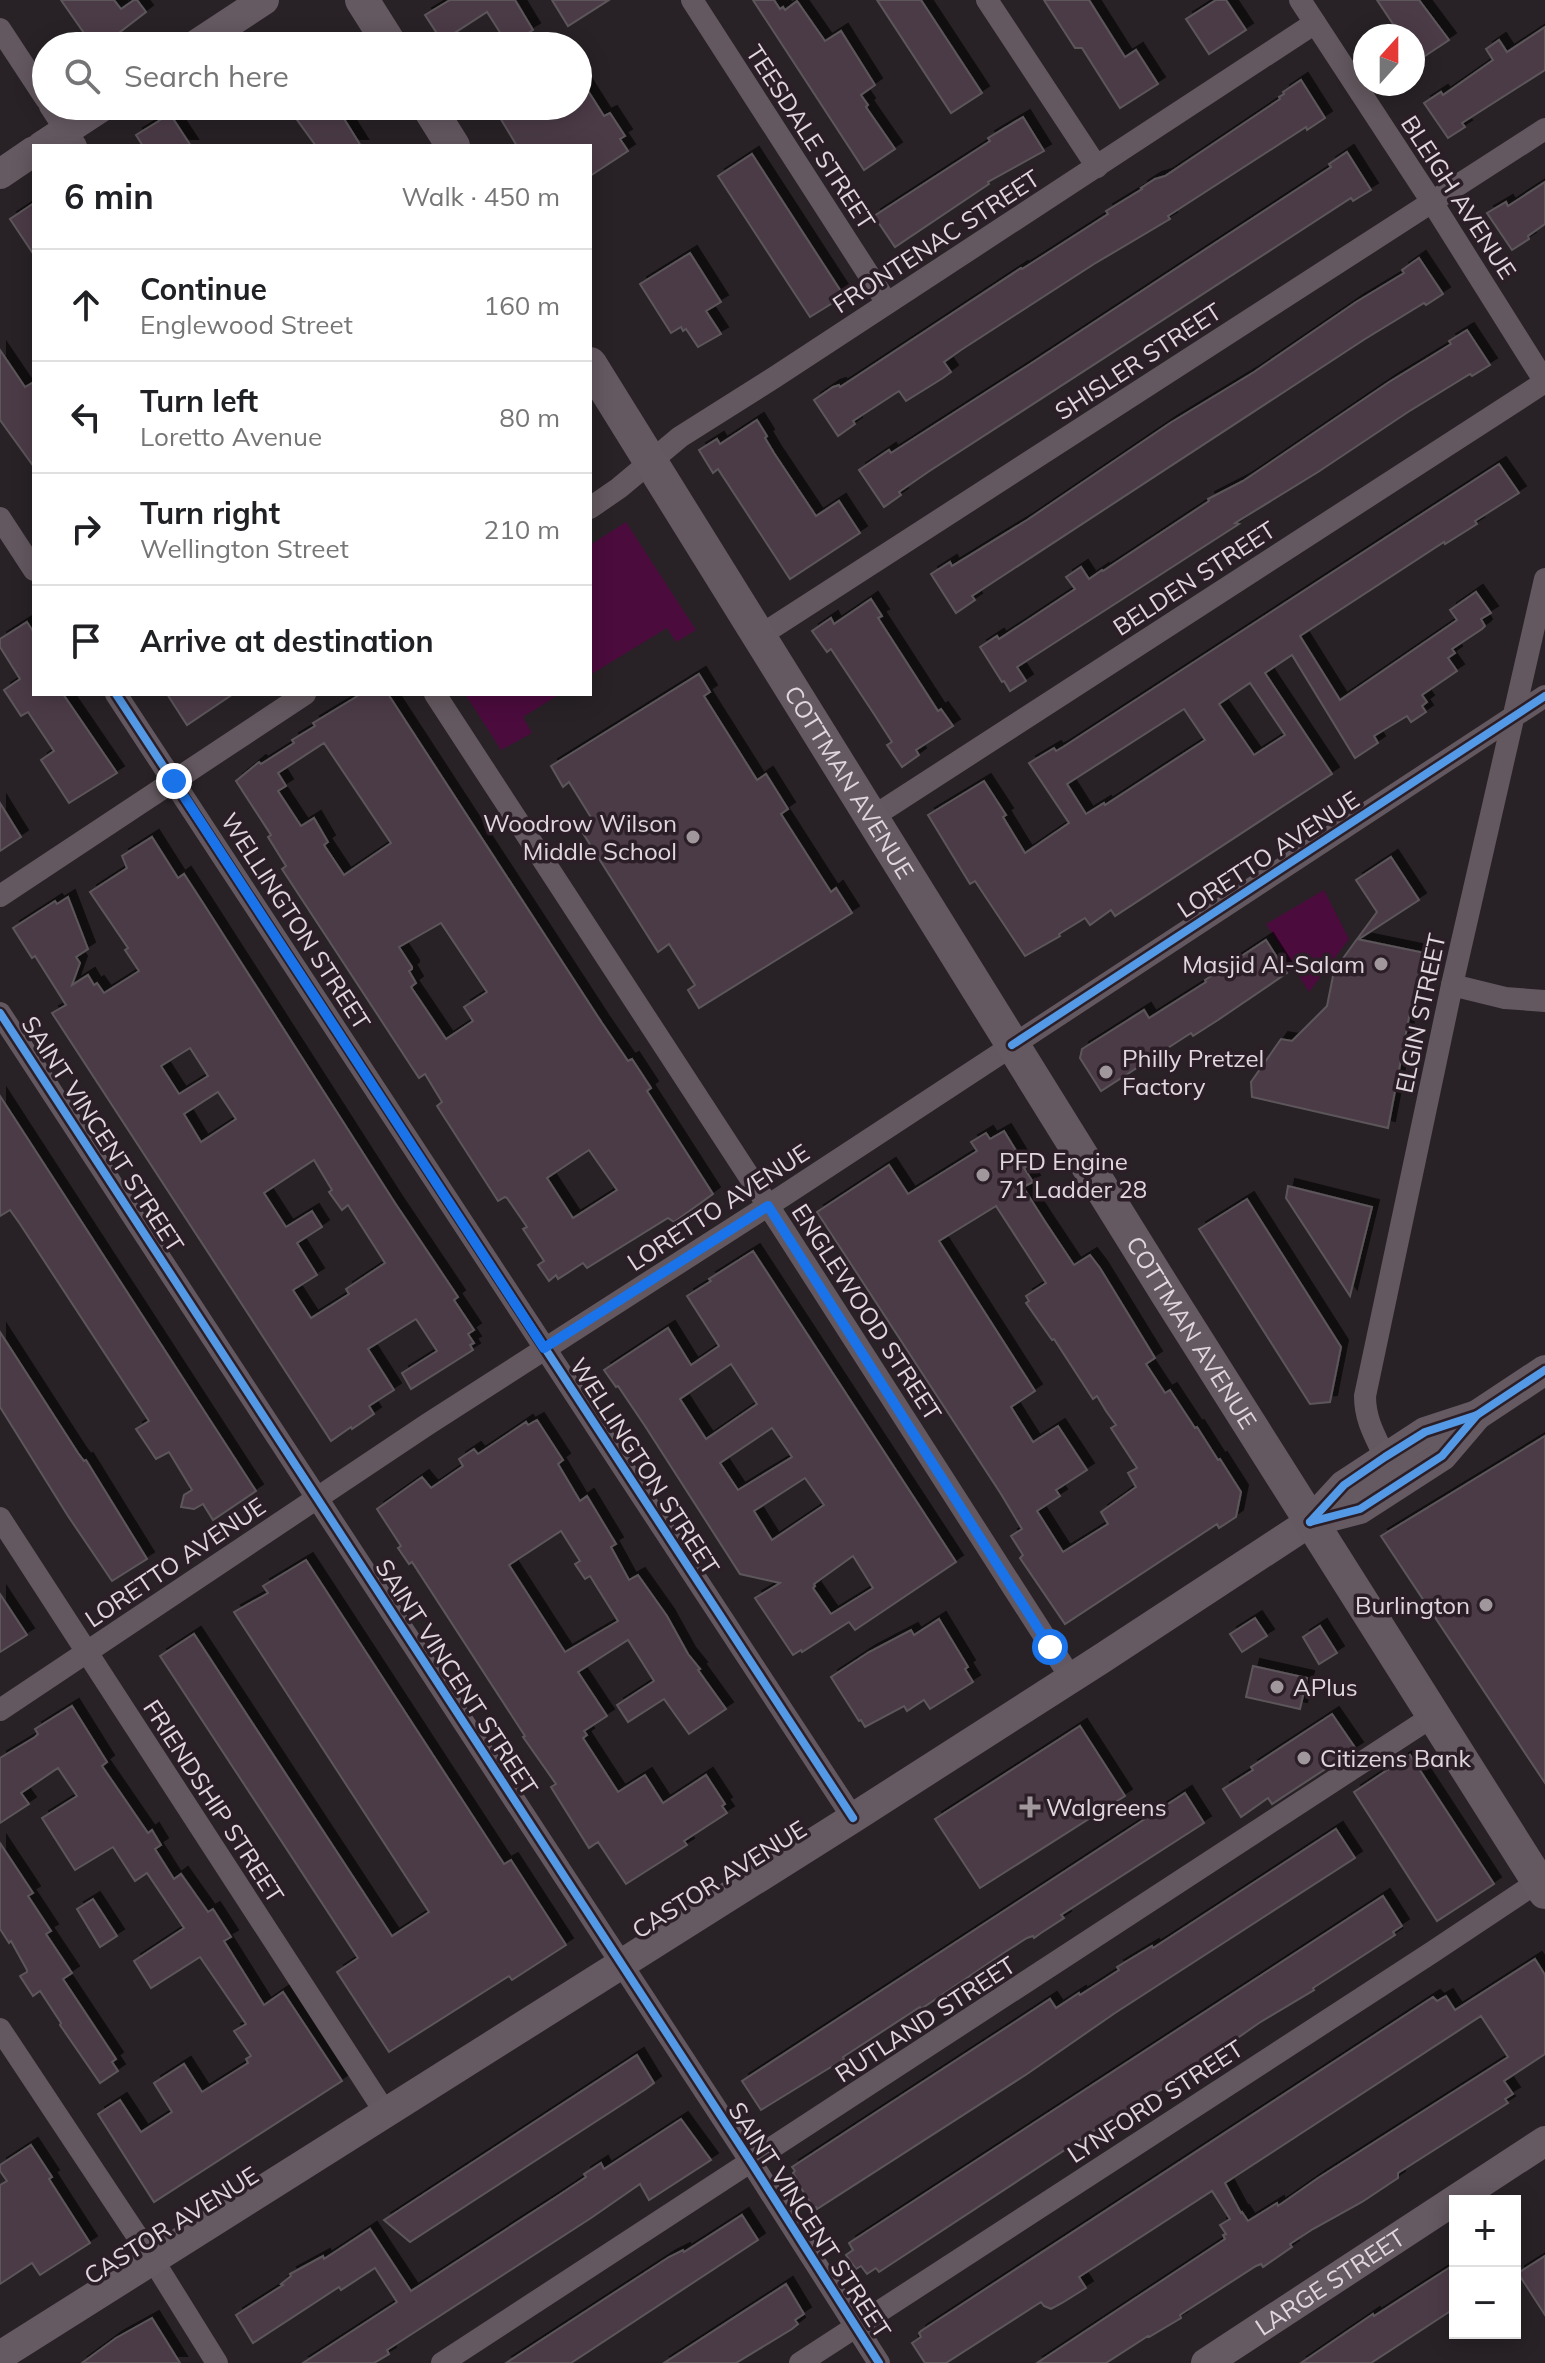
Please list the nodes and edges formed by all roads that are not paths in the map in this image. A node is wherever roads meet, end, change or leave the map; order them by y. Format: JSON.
{"nodes":[{"id":1,"x":264,"y":0,"type":"edge"},
{"id":2,"x":362,"y":0,"type":"edge"},
{"id":3,"x":692,"y":0,"type":"edge"},
{"id":4,"x":987,"y":0,"type":"edge"},
{"id":5,"x":1300,"y":0,"type":"edge"},
{"id":6,"x":1315,"y":23,"type":"junction"},
{"id":7,"x":0,"y":29,"type":"edge"},
{"id":8,"x":215,"y":32,"type":"edge"},
{"id":9,"x":382,"y":32,"type":"edge"},
{"id":10,"x":32,"y":78,"type":"edge"},
{"id":11,"x":79,"y":120,"type":"edge"},
{"id":12,"x":437,"y":120,"type":"edge"},
{"id":13,"x":1545,"y":129,"type":"edge"},
{"id":14,"x":59,"y":132,"type":"edge"},
{"id":15,"x":452,"y":144,"type":"edge"},
{"id":16,"x":32,"y":152,"type":"edge"},
{"id":17,"x":1097,"y":167,"type":"junction"},
{"id":18,"x":0,"y":174,"type":"edge"},
{"id":19,"x":1432,"y":202,"type":"junction"},
{"id":20,"x":887,"y":303,"type":"junction"},
{"id":21,"x":592,"y":367,"type":"edge"},
{"id":22,"x":1545,"y":382,"type":"edge"},
{"id":23,"x":650,"y":462,"type":"junction"},
{"id":24,"x":592,"y":507,"type":"edge"},
{"id":25,"x":0,"y":518,"type":"edge"},
{"id":26,"x":32,"y":567,"type":"edge"},
{"id":27,"x":1545,"y":579,"type":"edge"},
{"id":28,"x":758,"y":637,"type":"junction"},
{"id":29,"x":117,"y":696,"type":"edge"},
{"id":30,"x":302,"y":696,"type":"edge"},
{"id":31,"x":436,"y":696,"type":"edge"},
{"id":32,"x":1545,"y":696,"type":"edge"},
{"id":33,"x":1514,"y":716,"type":"junction"},
{"id":34,"x":174,"y":781,"type":"junction"},
{"id":35,"x":871,"y":818,"type":"junction"},
{"id":36,"x":0,"y":896,"type":"edge"},
{"id":37,"x":1452,"y":985,"type":"junction"},
{"id":38,"x":1545,"y":1001,"type":"edge"},
{"id":39,"x":0,"y":1013,"type":"edge"},
{"id":40,"x":1012,"y":1045,"type":"junction"},
{"id":41,"x":768,"y":1206,"type":"junction"},
{"id":42,"x":544,"y":1348,"type":"junction"},
{"id":43,"x":1545,"y":1370,"type":"edge"},
{"id":44,"x":1477,"y":1415,"type":"junction"},
{"id":45,"x":1385,"y":1457,"type":"junction"},
{"id":46,"x":316,"y":1497,"type":"junction"},
{"id":47,"x":0,"y":1518,"type":"edge"},
{"id":48,"x":1310,"y":1522,"type":"junction"},
{"id":49,"x":87,"y":1653,"type":"junction"},
{"id":50,"x":1071,"y":1678,"type":"junction"},
{"id":51,"x":0,"y":1710,"type":"edge"},
{"id":52,"x":1433,"y":1716,"type":"junction"},
{"id":53,"x":853,"y":1818,"type":"junction"},
{"id":54,"x":1542,"y":1886,"type":"edge"},
{"id":55,"x":620,"y":1964,"type":"junction"},
{"id":56,"x":0,"y":2029,"type":"edge"},
{"id":57,"x":385,"y":2112,"type":"junction"},
{"id":58,"x":1545,"y":2141,"type":"edge"},
{"id":59,"x":751,"y":2162,"type":"junction"},
{"id":60,"x":153,"y":2260,"type":"junction"},
{"id":61,"x":855,"y":2327,"type":"junction"},
{"id":62,"x":0,"y":2356,"type":"edge"},
{"id":63,"x":217,"y":2363,"type":"edge"},
{"id":64,"x":442,"y":2363,"type":"edge"},
{"id":65,"x":800,"y":2363,"type":"edge"},
{"id":66,"x":879,"y":2363,"type":"edge"},
{"id":67,"x":1206,"y":2363,"type":"edge"}],
"edges":[{"from":1,"to":8,"type":"main road"},
{"from":2,"to":9,"type":"main road"},
{"from":3,"to":20,"type":"street","name":"TEESDALE STREET"},
{"from":4,"to":17,"type":"street"},
{"from":5,"to":6,"type":"street","name":"BLEIGH AVENUE"},
{"from":6,"to":17,"type":"street","name":"FRONTENAC STREET"},
{"from":6,"to":19,"type":"street","name":"BLEIGH AVENUE"},
{"from":7,"to":10,"type":"street"},
{"from":11,"to":14,"type":"main road"},
{"from":12,"to":15,"type":"main road"},
{"from":13,"to":19,"type":"street","name":"SHISLER STREET"},
{"from":16,"to":18,"type":"main road"},
{"from":17,"to":20,"type":"street","name":"FRONTENAC STREET"},
{"from":19,"to":22,"type":"street","name":"BLEIGH AVENUE"},
{"from":19,"to":28,"type":"street","name":"SHISLER STREET"},
{"from":20,"to":23,"type":"street","name":"FRONTENAC STREET"},
{"from":21,"to":23,"type":"main road","name":"COTTMAN AVENUE"},
{"from":22,"to":35,"type":"street","name":"BELDEN STREET"},
{"from":23,"to":24,"type":"street","name":"FRONTENAC STREET"},
{"from":23,"to":28,"type":"main road","name":"COTTMAN AVENUE"},
{"from":25,"to":26,"type":"street"},
{"from":27,"to":33,"type":"street","name":"ELGIN STREET"},
{"from":28,"to":35,"type":"main road","name":"COTTMAN AVENUE"},
{"from":29,"to":34,"type":"street","name":"WELLINGTON STREET"},
{"from":30,"to":34,"type":"street"},
{"from":31,"to":41,"type":"street","name":"ENGLEWOOD STREET"},
{"from":32,"to":33,"type":"street","name":"LORETTO AVENUE"},
{"from":33,"to":37,"type":"street","name":"ELGIN STREET"},
{"from":33,"to":40,"type":"street","name":"LORETTO AVENUE"},
{"from":34,"to":36,"type":"street"},
{"from":34,"to":42,"type":"street","name":"WELLINGTON STREET"},
{"from":35,"to":40,"type":"main road","name":"COTTMAN AVENUE"},
{"from":37,"to":38,"type":"street"},
{"from":37,"to":45,"type":"street","name":"ELGIN STREET"},
{"from":39,"to":46,"type":"street","name":"SAINT VINCENT STREET"},
{"from":40,"to":41,"type":"street","name":"LORETTO AVENUE"},
{"from":40,"to":48,"type":"main road","name":"COTTMAN AVENUE"},
{"from":41,"to":42,"type":"street","name":"LORETTO AVENUE"},
{"from":41,"to":50,"type":"street","name":"ENGLEWOOD STREET"},
{"from":42,"to":46,"type":"street","name":"LORETTO AVENUE"},
{"from":42,"to":53,"type":"street","name":"WELLINGTON STREET"},
{"from":43,"to":44,"type":"main road","name":"CASTOR AVENUE"},
{"from":44,"to":45,"type":"main road","name":"CASTOR AVENUE"},
{"from":44,"to":48,"type":"main road","name":"CASTOR AVENUE"},
{"from":45,"to":48,"type":"main road","name":"CASTOR AVENUE"},
{"from":46,"to":49,"type":"street","name":"LORETTO AVENUE"},
{"from":46,"to":55,"type":"street","name":"SAINT VINCENT STREET"},
{"from":47,"to":49,"type":"street","name":"FRIENDSHIP STREET"},
{"from":48,"to":50,"type":"main road","name":"CASTOR AVENUE"},
{"from":48,"to":52,"type":"main road","name":"COTTMAN AVENUE"},
{"from":49,"to":51,"type":"street","name":"LORETTO AVENUE"},
{"from":49,"to":57,"type":"street","name":"FRIENDSHIP STREET"},
{"from":50,"to":53,"type":"main road","name":"CASTOR AVENUE"},
{"from":52,"to":54,"type":"main road","name":"COTTMAN AVENUE"},
{"from":52,"to":59,"type":"street","name":"RUTLAND STREET"},
{"from":53,"to":55,"type":"main road","name":"CASTOR AVENUE"},
{"from":54,"to":61,"type":"street","name":"LYNFORD STREET"},
{"from":55,"to":57,"type":"main road","name":"CASTOR AVENUE"},
{"from":55,"to":59,"type":"street","name":"SAINT VINCENT STREET"},
{"from":56,"to":60,"type":"street"},
{"from":57,"to":60,"type":"main road","name":"CASTOR AVENUE"},
{"from":58,"to":67,"type":"main road","name":"LARGE STREET"},
{"from":59,"to":61,"type":"street","name":"SAINT VINCENT STREET"},
{"from":59,"to":64,"type":"street","name":"RUTLAND STREET"},
{"from":60,"to":62,"type":"main road","name":"CASTOR AVENUE"},
{"from":60,"to":63,"type":"street"},
{"from":61,"to":65,"type":"street","name":"LYNFORD STREET"},
{"from":61,"to":66,"type":"street","name":"SAINT VINCENT STREET"}]}
